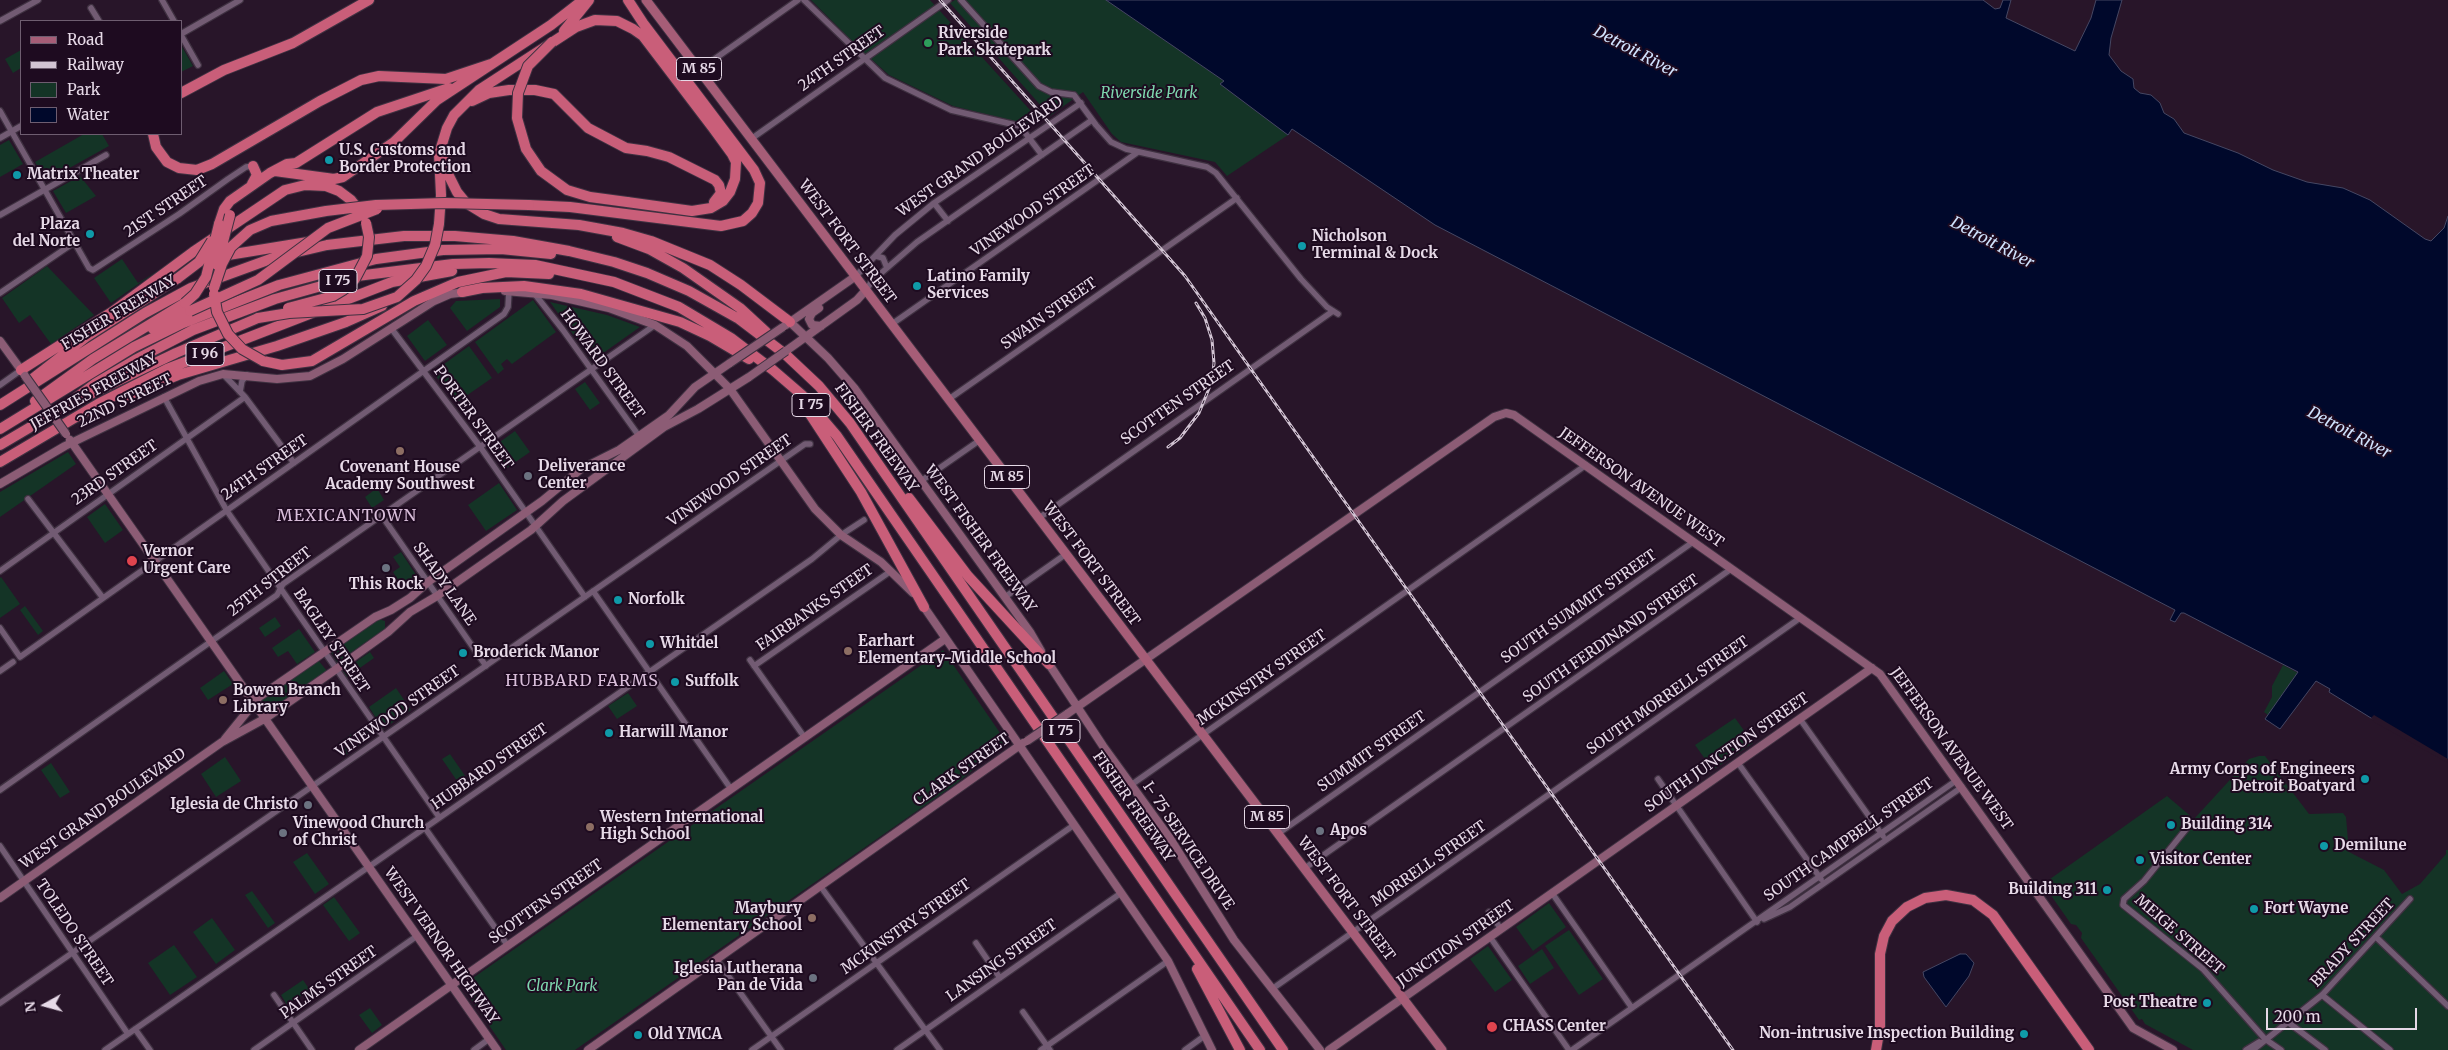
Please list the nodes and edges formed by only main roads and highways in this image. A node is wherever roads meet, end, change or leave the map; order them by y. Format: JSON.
{"nodes":[{"id":1,"x":369,"y":0,"type":"edge"},
{"id":2,"x":583,"y":0,"type":"edge"},
{"id":3,"x":589,"y":0,"type":"edge"},
{"id":4,"x":628,"y":0,"type":"edge"},
{"id":5,"x":646,"y":0,"type":"edge"},
{"id":6,"x":491,"y":64,"type":"junction"},
{"id":7,"x":464,"y":82,"type":"junction"},
{"id":8,"x":182,"y":92,"type":"edge"},
{"id":9,"x":458,"y":109,"type":"junction"},
{"id":10,"x":153,"y":135,"type":"edge"},
{"id":11,"x":444,"y":136,"type":"junction"},
{"id":12,"x":273,"y":172,"type":"junction"},
{"id":13,"x":248,"y":188,"type":"junction"},
{"id":14,"x":628,"y":199,"type":"junction"},
{"id":15,"x":408,"y":204,"type":"junction"},
{"id":16,"x":540,"y":222,"type":"junction"},
{"id":17,"x":219,"y":223,"type":"junction"},
{"id":18,"x":421,"y":236,"type":"junction"},
{"id":19,"x":520,"y":264,"type":"junction"},
{"id":20,"x":636,"y":269,"type":"junction"},
{"id":21,"x":164,"y":274,"type":"junction"},
{"id":22,"x":601,"y":279,"type":"junction"},
{"id":23,"x":214,"y":288,"type":"junction"},
{"id":24,"x":462,"y":292,"type":"road end"},
{"id":25,"x":397,"y":297,"type":"junction"},
{"id":26,"x":188,"y":307,"type":"junction"},
{"id":27,"x":258,"y":318,"type":"junction"},
{"id":28,"x":786,"y":325,"type":"road end"},
{"id":29,"x":794,"y":362,"type":"junction"},
{"id":30,"x":23,"y":373,"type":"road end"},
{"id":31,"x":782,"y":377,"type":"junction"},
{"id":32,"x":0,"y":405,"type":"edge"},
{"id":33,"x":61,"y":409,"type":"junction"},
{"id":34,"x":72,"y":420,"type":"junction"},
{"id":35,"x":0,"y":428,"type":"edge"},
{"id":36,"x":0,"y":444,"type":"edge"},
{"id":37,"x":870,"y":453,"type":"junction"},
{"id":38,"x":0,"y":462,"type":"edge"},
{"id":39,"x":924,"y":607,"type":"road end"},
{"id":40,"x":1048,"y":664,"type":"road end"},
{"id":41,"x":1177,"y":931,"type":"junction"},
{"id":42,"x":1240,"y":1050,"type":"edge"},
{"id":43,"x":1260,"y":1050,"type":"edge"},
{"id":44,"x":1283,"y":1050,"type":"edge"},
{"id":45,"x":1442,"y":1050,"type":"edge"},
{"id":46,"x":1876,"y":1050,"type":"edge"},
{"id":47,"x":2089,"y":1050,"type":"edge"}],
"edges":[{"from":1,"to":8,"type":"highway"},
{"from":2,"to":6,"type":"highway"},
{"from":3,"to":14,"type":"highway","bridge":true},
{"from":4,"to":15,"type":"highway","bridge":true},
{"from":5,"to":45,"type":"main road","name":"WEST FORT STREET","number":"M 85"},
{"from":6,"to":7,"type":"highway"},
{"from":6,"to":10,"type":"highway"},
{"from":7,"to":12,"type":"highway"},
{"from":7,"to":12,"type":"highway"},
{"from":9,"to":11,"type":"highway"},
{"from":9,"to":14,"type":"highway"},
{"from":9,"to":14,"type":"highway"},
{"from":11,"to":16,"type":"highway"},
{"from":11,"to":25,"type":"highway","bridge":true},
{"from":12,"to":13,"type":"highway"},
{"from":12,"to":13,"type":"highway"},
{"from":12,"to":23,"type":"highway","bridge":true},
{"from":13,"to":17,"type":"highway"},
{"from":15,"to":23,"type":"highway","bridge":true},
{"from":15,"to":26,"type":"highway","bridge":true},
{"from":16,"to":28,"type":"highway"},
{"from":16,"to":29,"type":"highway"},
{"from":17,"to":26,"type":"highway","bridge":true},
{"from":17,"to":32,"type":"highway","bridge":true},
{"from":18,"to":20,"type":"highway","name":"FISHER FREEWAY","number":"I 75"},
{"from":18,"to":21,"type":"highway"},
{"from":18,"to":32,"type":"highway","name":"FISHER FREEWAY","number":"I 75"},
{"from":19,"to":22,"type":"highway","name":"FISHER FREEWAY","number":"I 75"},
{"from":19,"to":33,"type":"highway","name":"FISHER FREEWAY","number":"I 75"},
{"from":19,"to":34,"type":"highway","name":"JEFFRIES FREEWAY","number":"I 96"},
{"from":20,"to":29,"type":"highway","name":"FISHER FREEWAY","number":"I 75"},
{"from":20,"to":35,"type":"highway"},
{"from":21,"to":27,"type":"highway","bridge":true},
{"from":21,"to":30,"type":"highway"},
{"from":22,"to":23,"type":"highway","bridge":true},
{"from":22,"to":31,"type":"highway","name":"FISHER FREEWAY","number":"I 75"},
{"from":24,"to":31,"type":"highway"},
{"from":25,"to":27,"type":"highway","bridge":true},
{"from":25,"to":34,"type":"highway","bridge":true},
{"from":26,"to":35,"type":"highway"},
{"from":27,"to":33,"type":"highway"},
{"from":29,"to":37,"type":"highway","name":"FISHER FREEWAY","number":"I 75"},
{"from":31,"to":39,"type":"highway"},
{"from":31,"to":41,"type":"highway","name":"FISHER FREEWAY","number":"I 75"},
{"from":33,"to":36,"type":"highway","name":"FISHER FREEWAY","number":"I 75"},
{"from":34,"to":38,"type":"highway","name":"JEFFRIES FREEWAY","number":"I 96"},
{"from":37,"to":40,"type":"highway"},
{"from":37,"to":44,"type":"highway","name":"FISHER FREEWAY","number":"I 75"},
{"from":41,"to":42,"type":"highway"},
{"from":41,"to":43,"type":"highway","name":"FISHER FREEWAY","number":"I 75"},
{"from":46,"to":47,"type":"highway"}]}
